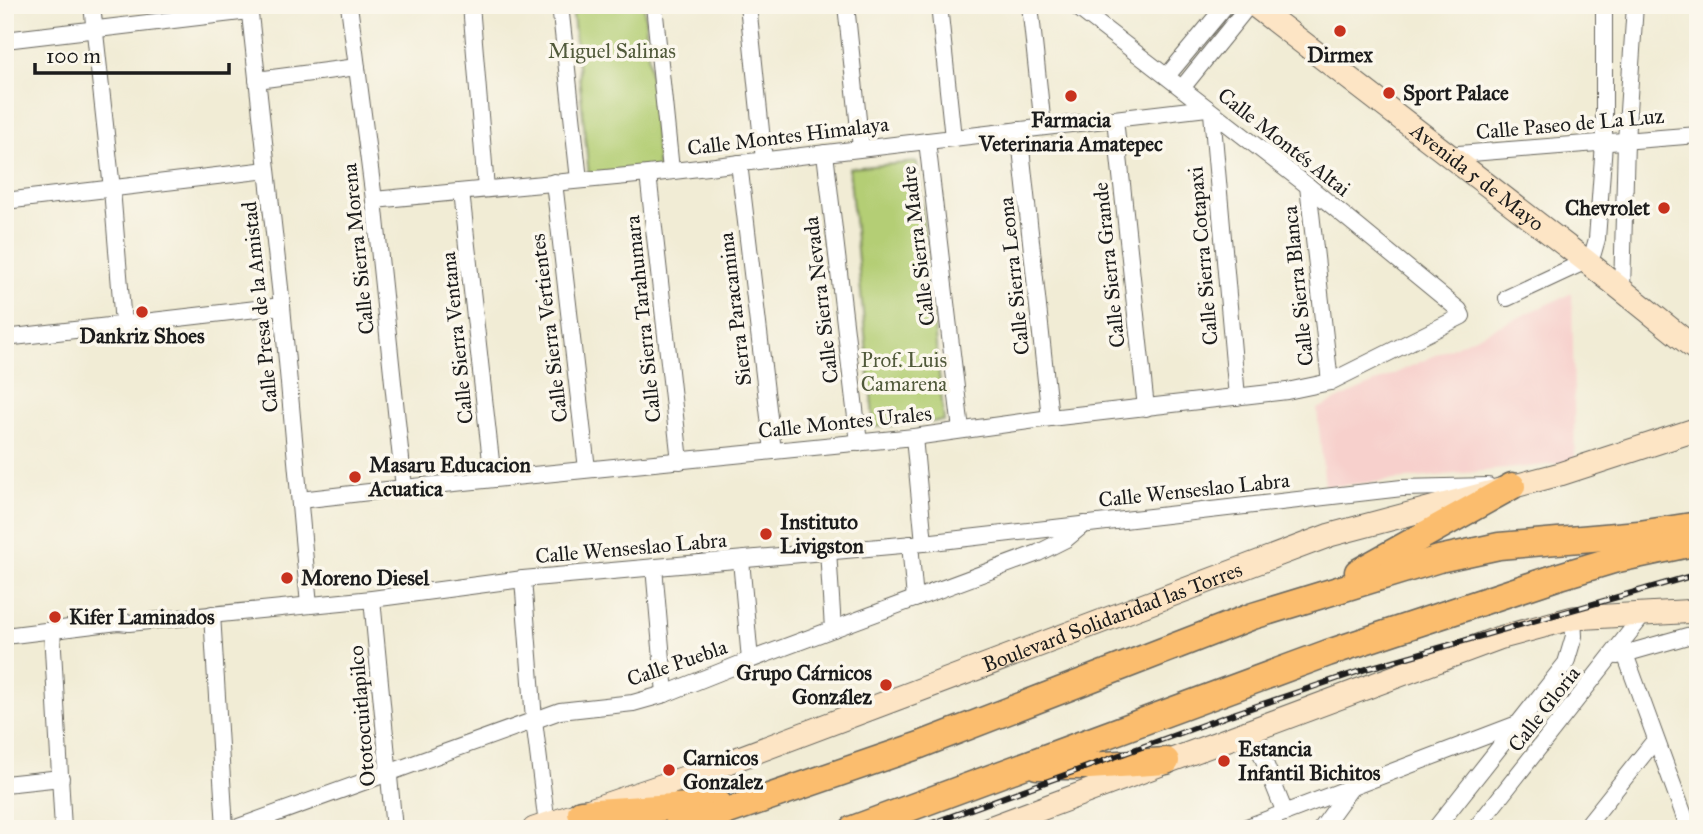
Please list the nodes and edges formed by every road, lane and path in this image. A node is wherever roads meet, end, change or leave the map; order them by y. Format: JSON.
{"nodes":[{"id":1,"x":92,"y":5,"type":"edge"},
{"id":2,"x":349,"y":5,"type":"edge"},
{"id":3,"x":471,"y":5,"type":"edge"},
{"id":4,"x":559,"y":5,"type":"edge"},
{"id":5,"x":654,"y":5,"type":"edge"},
{"id":6,"x":748,"y":5,"type":"edge"},
{"id":7,"x":846,"y":5,"type":"edge"},
{"id":8,"x":939,"y":5,"type":"edge"},
{"id":9,"x":1030,"y":5,"type":"edge"},
{"id":10,"x":1074,"y":5,"type":"edge"},
{"id":11,"x":1226,"y":5,"type":"edge"},
{"id":12,"x":1249,"y":5,"type":"edge"},
{"id":13,"x":1254,"y":5,"type":"edge"},
{"id":14,"x":1604,"y":5,"type":"edge"},
{"id":15,"x":1635,"y":5,"type":"edge"},
{"id":16,"x":249,"y":8,"type":"edge"},
{"id":17,"x":95,"y":29,"type":"junction"},
{"id":18,"x":5,"y":40,"type":"edge"},
{"id":19,"x":357,"y":67,"type":"junction"},
{"id":20,"x":1167,"y":76,"type":"junction"},
{"id":21,"x":257,"y":80,"type":"junction"},
{"id":22,"x":1182,"y":88,"type":"junction"},
{"id":23,"x":1209,"y":110,"type":"junction"},
{"id":24,"x":1115,"y":119,"type":"junction"},
{"id":25,"x":1043,"y":127,"type":"junction"},
{"id":26,"x":1019,"y":130,"type":"junction"},
{"id":27,"x":1698,"y":135,"type":"edge"},
{"id":28,"x":953,"y":138,"type":"junction"},
{"id":29,"x":928,"y":141,"type":"junction"},
{"id":30,"x":1626,"y":141,"type":"junction"},
{"id":31,"x":1604,"y":143,"type":"junction"},
{"id":32,"x":861,"y":148,"type":"junction"},
{"id":33,"x":825,"y":153,"type":"junction"},
{"id":34,"x":1446,"y":155,"type":"junction"},
{"id":35,"x":764,"y":160,"type":"junction"},
{"id":36,"x":739,"y":163,"type":"junction"},
{"id":37,"x":267,"y":170,"type":"junction"},
{"id":38,"x":671,"y":170,"type":"junction"},
{"id":39,"x":648,"y":174,"type":"junction"},
{"id":40,"x":579,"y":180,"type":"junction"},
{"id":41,"x":554,"y":182,"type":"junction"},
{"id":42,"x":1308,"y":186,"type":"junction"},
{"id":43,"x":112,"y":189,"type":"junction"},
{"id":44,"x":486,"y":189,"type":"junction"},
{"id":45,"x":461,"y":192,"type":"junction"},
{"id":46,"x":374,"y":200,"type":"junction"},
{"id":47,"x":5,"y":201,"type":"edge"},
{"id":48,"x":1586,"y":261,"type":"junction"},
{"id":49,"x":1622,"y":290,"type":"junction"},
{"id":50,"x":1507,"y":298,"type":"dead end"},
{"id":51,"x":282,"y":306,"type":"junction"},
{"id":52,"x":1462,"y":316,"type":"joint"},
{"id":53,"x":123,"y":324,"type":"junction"},
{"id":54,"x":5,"y":338,"type":"edge"},
{"id":55,"x":1698,"y":351,"type":"edge"},
{"id":56,"x":1330,"y":382,"type":"junction"},
{"id":57,"x":1237,"y":397,"type":"junction"},
{"id":58,"x":1146,"y":408,"type":"junction"},
{"id":59,"x":1050,"y":418,"type":"junction"},
{"id":60,"x":1693,"y":429,"type":"edge"},
{"id":61,"x":961,"y":430,"type":"junction"},
{"id":62,"x":914,"y":437,"type":"junction"},
{"id":63,"x":859,"y":443,"type":"junction"},
{"id":64,"x":773,"y":451,"type":"junction"},
{"id":65,"x":680,"y":461,"type":"junction"},
{"id":66,"x":587,"y":469,"type":"junction"},
{"id":67,"x":494,"y":479,"type":"junction"},
{"id":68,"x":1512,"y":486,"type":"junction"},
{"id":69,"x":404,"y":488,"type":"junction"},
{"id":70,"x":300,"y":500,"type":"junction"},
{"id":71,"x":1086,"y":523,"type":"junction"},
{"id":72,"x":1698,"y":526,"type":"edge"},
{"id":73,"x":1698,"y":542,"type":"edge"},
{"id":74,"x":917,"y":543,"type":"junction"},
{"id":75,"x":828,"y":550,"type":"junction"},
{"id":76,"x":741,"y":560,"type":"junction"},
{"id":77,"x":654,"y":567,"type":"junction"},
{"id":78,"x":523,"y":579,"type":"junction"},
{"id":79,"x":372,"y":599,"type":"junction"},
{"id":80,"x":915,"y":599,"type":"junction"},
{"id":81,"x":309,"y":605,"type":"junction"},
{"id":82,"x":1698,"y":611,"type":"edge"},
{"id":83,"x":212,"y":614,"type":"junction"},
{"id":84,"x":1644,"y":614,"type":"junction"},
{"id":85,"x":1253,"y":616,"type":"junction"},
{"id":86,"x":1573,"y":618,"type":"junction"},
{"id":87,"x":833,"y":629,"type":"junction"},
{"id":88,"x":52,"y":631,"type":"junction"},
{"id":89,"x":1698,"y":632,"type":"edge"},
{"id":90,"x":5,"y":636,"type":"edge"},
{"id":91,"x":1618,"y":656,"type":"junction"},
{"id":92,"x":750,"y":660,"type":"junction"},
{"id":93,"x":665,"y":694,"type":"junction"},
{"id":94,"x":534,"y":720,"type":"junction"},
{"id":95,"x":1520,"y":723,"type":"junction"},
{"id":96,"x":1655,"y":740,"type":"junction"},
{"id":97,"x":1259,"y":748,"type":"dead end"},
{"id":98,"x":1166,"y":761,"type":"junction"},
{"id":99,"x":1021,"y":766,"type":"junction"},
{"id":100,"x":387,"y":772,"type":"junction"},
{"id":101,"x":61,"y":778,"type":"junction"},
{"id":102,"x":5,"y":784,"type":"edge"},
{"id":103,"x":1350,"y":789,"type":"junction"},
{"id":104,"x":749,"y":803,"type":"junction"},
{"id":105,"x":581,"y":813,"type":"junction"},
{"id":106,"x":1285,"y":813,"type":"junction"},
{"id":107,"x":1597,"y":822,"type":"edge"},
{"id":108,"x":540,"y":827,"type":"edge"},
{"id":109,"x":63,"y":829,"type":"edge"},
{"id":110,"x":225,"y":829,"type":"edge"},
{"id":111,"x":233,"y":829,"type":"edge"},
{"id":112,"x":394,"y":829,"type":"edge"},
{"id":113,"x":676,"y":829,"type":"edge"},
{"id":114,"x":853,"y":829,"type":"edge"},
{"id":115,"x":987,"y":829,"type":"edge"},
{"id":116,"x":1242,"y":829,"type":"edge"},
{"id":117,"x":1321,"y":829,"type":"edge"},
{"id":118,"x":1435,"y":829,"type":"edge"},
{"id":119,"x":1475,"y":829,"type":"edge"},
{"id":120,"x":1584,"y":829,"type":"edge"},
{"id":121,"x":1689,"y":829,"type":"edge"}],
"edges":[{"from":1,"to":17,"type":"street"},
{"from":2,"to":19,"type":"street","name":"Calle Sierra Morena"},
{"from":3,"to":44,"type":"street"},
{"from":4,"to":40,"type":"street"},
{"from":5,"to":38,"type":"street"},
{"from":6,"to":35,"type":"street"},
{"from":7,"to":32,"type":"street"},
{"from":8,"to":28,"type":"street"},
{"from":9,"to":25,"type":"street"},
{"from":10,"to":20,"type":"street","name":"Calle Montés Altai"},
{"from":11,"to":20,"type":"street"},
{"from":12,"to":22,"type":"street"},
{"from":13,"to":34,"type":"main road","name":"Avenida 5 de Mayo"},
{"from":14,"to":31,"type":"street"},
{"from":15,"to":30,"type":"street"},
{"from":16,"to":17,"type":"street"},
{"from":16,"to":21,"type":"street","name":"Calle Presa de la Amistad"},
{"from":17,"to":18,"type":"street"},
{"from":17,"to":43,"type":"street"},
{"from":19,"to":21,"type":"street"},
{"from":19,"to":46,"type":"street","name":"Calle Sierra Morena"},
{"from":20,"to":22,"type":"street","name":"Calle Montés Altai"},
{"from":21,"to":37,"type":"street","name":"Calle Presa de la Amistad"},
{"from":22,"to":23,"type":"street","name":"Calle Montés Altai"},
{"from":23,"to":24,"type":"street","name":"Calle Montes Himalaya"},
{"from":23,"to":42,"type":"street","name":"Calle Montés Altai"},
{"from":23,"to":57,"type":"street","name":"Calle Sierra Cotapaxi"},
{"from":24,"to":25,"type":"street","name":"Calle Montes Himalaya"},
{"from":24,"to":58,"type":"street","name":"Calle Sierra Grande"},
{"from":25,"to":26,"type":"street","name":"Calle Montes Himalaya"},
{"from":26,"to":28,"type":"street","name":"Calle Montes Himalaya"},
{"from":26,"to":59,"type":"street","name":"Calle Sierra Leona"},
{"from":27,"to":30,"type":"street","name":"Calle Paseo de La Luz"},
{"from":28,"to":29,"type":"street","name":"Calle Montes Himalaya"},
{"from":29,"to":32,"type":"street","name":"Calle Montes Himalaya"},
{"from":29,"to":61,"type":"street","name":"Calle Sierra Madre"},
{"from":30,"to":31,"type":"street","name":"Calle Paseo de La Luz"},
{"from":30,"to":49,"type":"street"},
{"from":31,"to":34,"type":"street","name":"Calle Paseo de La Luz"},
{"from":31,"to":48,"type":"street"},
{"from":32,"to":33,"type":"street","name":"Calle Montes Himalaya"},
{"from":33,"to":35,"type":"street","name":"Calle Montes Himalaya"},
{"from":33,"to":63,"type":"street","name":"Calle Sierra Nevada"},
{"from":34,"to":48,"type":"main road","name":"Avenida 5 de Mayo"},
{"from":35,"to":36,"type":"street","name":"Calle Montes Himalaya"},
{"from":36,"to":38,"type":"street","name":"Calle Montes Himalaya"},
{"from":36,"to":64,"type":"street","name":"Sierra Paracamina"},
{"from":37,"to":43,"type":"street"},
{"from":37,"to":51,"type":"street","name":"Calle Presa de la Amistad"},
{"from":38,"to":39,"type":"street","name":"Calle Montes Himalaya"},
{"from":39,"to":40,"type":"street","name":"Calle Montes Himalaya"},
{"from":39,"to":65,"type":"street","name":"Calle Sierra Tarahumara"},
{"from":40,"to":41,"type":"street","name":"Calle Montes Himalaya"},
{"from":41,"to":44,"type":"street","name":"Calle Montes Himalaya"},
{"from":41,"to":66,"type":"street","name":"Calle Sierra Vertientes"},
{"from":42,"to":52,"type":"street","name":"Calle Montés Altai"},
{"from":42,"to":56,"type":"street","name":"Calle Sierra Blanca"},
{"from":43,"to":47,"type":"street"},
{"from":43,"to":53,"type":"street"},
{"from":44,"to":45,"type":"street","name":"Calle Montes Himalaya"},
{"from":45,"to":46,"type":"street","name":"Calle Montes Himalaya"},
{"from":45,"to":67,"type":"street","name":"Calle Sierra Ventana"},
{"from":46,"to":69,"type":"street","name":"Calle Sierra Morena"},
{"from":48,"to":49,"type":"main road","name":"Avenida 5 de Mayo"},
{"from":48,"to":50,"type":"street"},
{"from":49,"to":55,"type":"main road","name":"Avenida 5 de Mayo"},
{"from":51,"to":53,"type":"street"},
{"from":51,"to":70,"type":"street","name":"Calle Presa de la Amistad"},
{"from":52,"to":56,"type":"street","name":"Calle Montes Urales"},
{"from":53,"to":54,"type":"street"},
{"from":56,"to":57,"type":"street","name":"Calle Montes Urales"},
{"from":57,"to":58,"type":"street","name":"Calle Montes Urales"},
{"from":58,"to":59,"type":"street","name":"Calle Montes Urales"},
{"from":59,"to":61,"type":"street","name":"Calle Montes Urales"},
{"from":60,"to":68,"type":"main road","name":"Boulevard Solidaridad las Torres"},
{"from":61,"to":62,"type":"street","name":"Calle Montes Urales"},
{"from":62,"to":63,"type":"street","name":"Calle Montes Urales"},
{"from":62,"to":74,"type":"street"},
{"from":63,"to":64,"type":"street","name":"Calle Montes Urales"},
{"from":64,"to":65,"type":"street","name":"Calle Montes Urales"},
{"from":65,"to":66,"type":"street","name":"Calle Montes Urales"},
{"from":66,"to":67,"type":"street","name":"Calle Montes Urales"},
{"from":67,"to":69,"type":"street","name":"Calle Montes Urales"},
{"from":68,"to":71,"type":"street","name":"Calle Wenseslao Labra"},
{"from":68,"to":85,"type":"highway"},
{"from":68,"to":105,"type":"main road","name":"Boulevard Solidaridad las Torres"},
{"from":69,"to":70,"type":"street","name":"Calle Montes Urales"},
{"from":70,"to":81,"type":"street","name":"Calle Presa de la Amistad"},
{"from":71,"to":74,"type":"street","name":"Calle Wenseslao Labra"},
{"from":71,"to":80,"type":"street","name":"Calle Puebla"},
{"from":72,"to":85,"type":"highway"},
{"from":73,"to":99,"type":"highway"},
{"from":74,"to":75,"type":"street","name":"Calle Wenseslao Labra"},
{"from":74,"to":80,"type":"street"},
{"from":75,"to":76,"type":"street","name":"Calle Wenseslao Labra"},
{"from":75,"to":87,"type":"street"},
{"from":76,"to":77,"type":"street","name":"Calle Wenseslao Labra"},
{"from":76,"to":92,"type":"street"},
{"from":77,"to":78,"type":"street","name":"Calle Wenseslao Labra"},
{"from":77,"to":93,"type":"street"},
{"from":78,"to":79,"type":"street","name":"Calle Wenseslao Labra"},
{"from":78,"to":94,"type":"street"},
{"from":79,"to":81,"type":"street","name":"Calle Wenseslao Labra"},
{"from":79,"to":100,"type":"street","name":"Ototocuitlapilco"},
{"from":80,"to":87,"type":"street","name":"Calle Puebla"},
{"from":81,"to":83,"type":"street","name":"Calle Wenseslao Labra"},
{"from":82,"to":84,"type":"main road"},
{"from":83,"to":88,"type":"street","name":"Calle Wenseslao Labra"},
{"from":83,"to":110,"type":"street"},
{"from":84,"to":86,"type":"main road"},
{"from":84,"to":91,"type":"street","name":"Calle Gloria"},
{"from":85,"to":104,"type":"highway"},
{"from":86,"to":95,"type":"street","name":"Calle Gloria"},
{"from":86,"to":98,"type":"main road"},
{"from":87,"to":92,"type":"street","name":"Calle Puebla"},
{"from":88,"to":90,"type":"street","name":"Calle Wenseslao Labra"},
{"from":88,"to":101,"type":"street"},
{"from":89,"to":91,"type":"street"},
{"from":91,"to":96,"type":"street"},
{"from":91,"to":119,"type":"street","name":"Calle Gloria"},
{"from":92,"to":93,"type":"street","name":"Calle Puebla"},
{"from":93,"to":94,"type":"street","name":"Calle Puebla"},
{"from":94,"to":100,"type":"street","name":"Calle Puebla"},
{"from":94,"to":108,"type":"street"},
{"from":95,"to":103,"type":"street"},
{"from":95,"to":118,"type":"street","name":"Calle Gloria"},
{"from":96,"to":107,"type":"street"},
{"from":96,"to":121,"type":"street"},
{"from":97,"to":106,"type":"street"},
{"from":98,"to":99,"type":"highway"},
{"from":98,"to":115,"type":"main road"},
{"from":99,"to":114,"type":"highway"},
{"from":100,"to":111,"type":"street","name":"Calle Puebla"},
{"from":100,"to":112,"type":"street","name":"Ototocuitlapilco"},
{"from":101,"to":102,"type":"street"},
{"from":101,"to":109,"type":"street"},
{"from":103,"to":106,"type":"street"},
{"from":103,"to":117,"type":"street"},
{"from":104,"to":105,"type":"highway"},
{"from":104,"to":113,"type":"highway"},
{"from":105,"to":108,"type":"main road","name":"Boulevard Solidaridad las Torres"},
{"from":106,"to":116,"type":"street"},
{"from":107,"to":120,"type":"street"}]}
